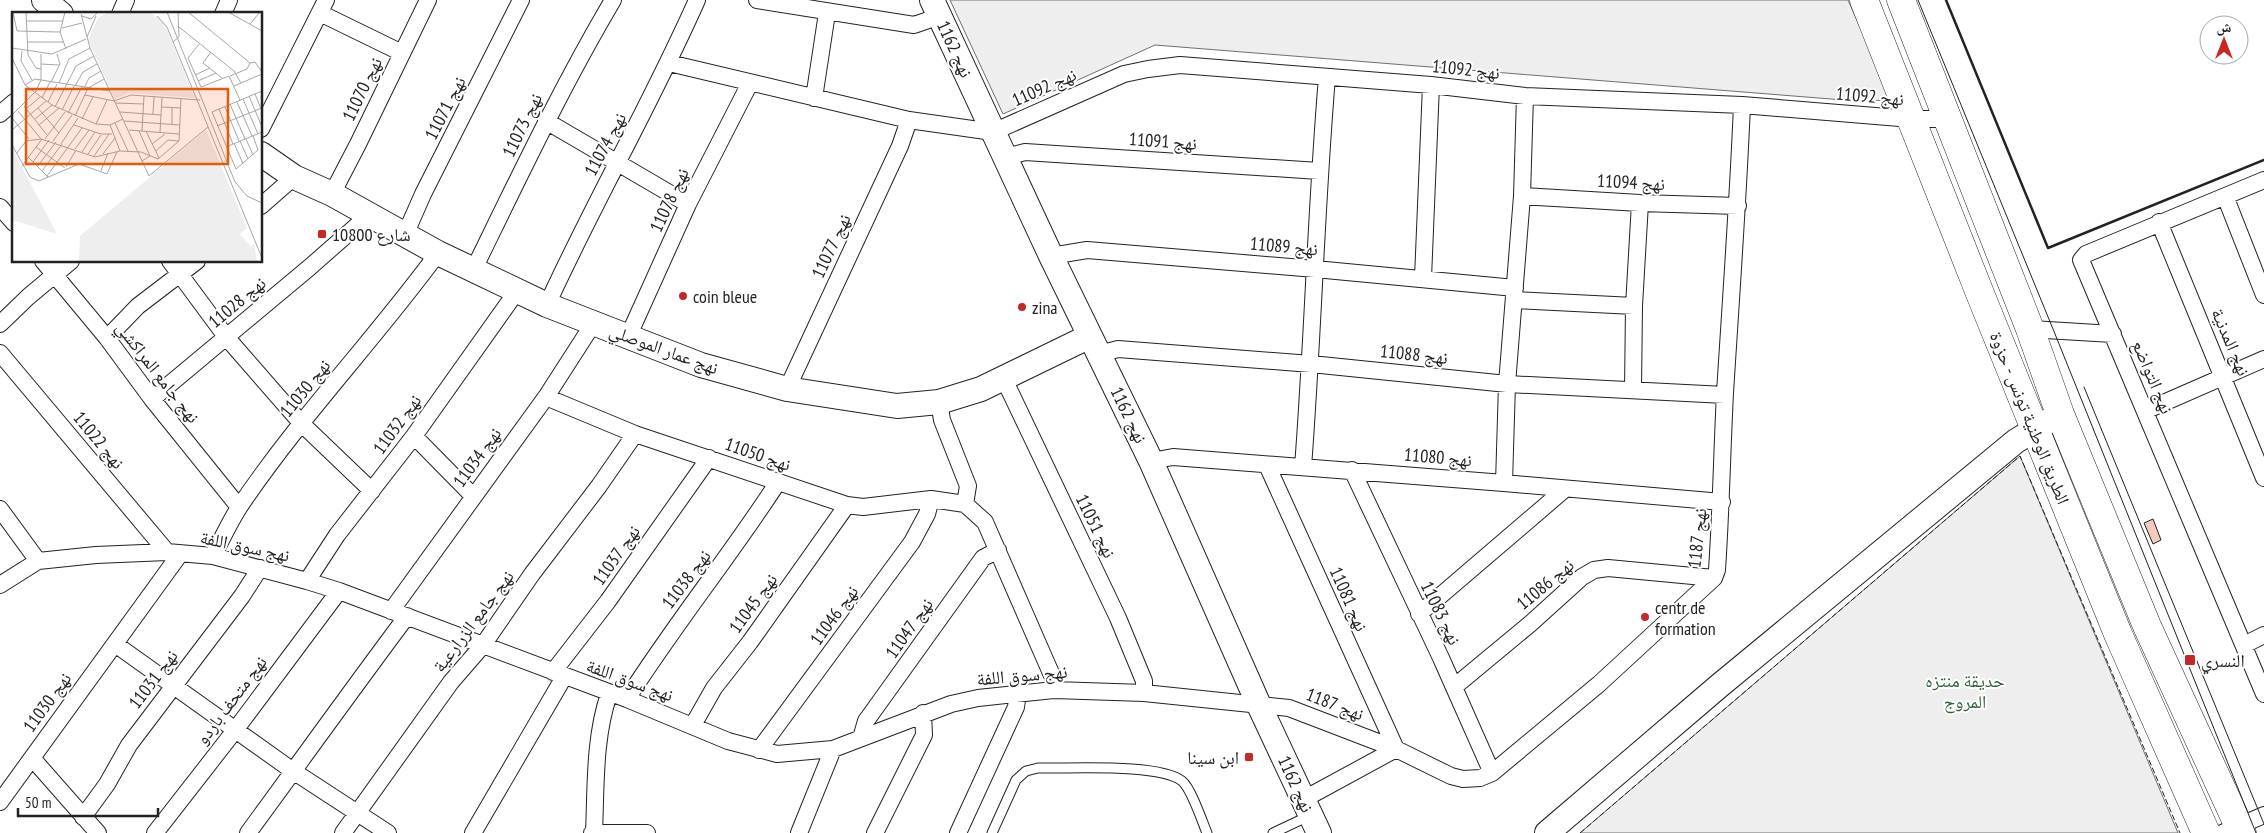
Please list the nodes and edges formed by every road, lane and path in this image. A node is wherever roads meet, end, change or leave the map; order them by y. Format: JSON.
{"nodes":[{"id":1,"x":44,"y":0,"type":"edge"},
{"id":2,"x":126,"y":0,"type":"edge"},
{"id":3,"x":230,"y":0,"type":"edge"},
{"id":4,"x":428,"y":0,"type":"edge"},
{"id":5,"x":521,"y":0,"type":"edge"},
{"id":6,"x":613,"y":0,"type":"edge"},
{"id":7,"x":697,"y":0,"type":"edge"},
{"id":8,"x":757,"y":0,"type":"edge"},
{"id":9,"x":1864,"y":0,"type":"edge"},
{"id":10,"x":1901,"y":0,"type":"edge"},
{"id":11,"x":323,"y":7,"type":"edge"},
{"id":12,"x":936,"y":8,"type":"edge"},
{"id":13,"x":59,"y":12,"type":"edge"},
{"id":14,"x":121,"y":12,"type":"edge"},
{"id":15,"x":224,"y":12,"type":"edge"},
{"id":16,"x":827,"y":13,"type":"junction"},
{"id":17,"x":402,"y":53,"type":"junction"},
{"id":18,"x":669,"y":63,"type":"junction"},
{"id":19,"x":1327,"y":77,"type":"junction"},
{"id":20,"x":750,"y":82,"type":"junction"},
{"id":21,"x":1431,"y":85,"type":"junction"},
{"id":22,"x":1525,"y":96,"type":"junction"},
{"id":23,"x":814,"y":98,"type":"junction"},
{"id":24,"x":12,"y":104,"type":"edge"},
{"id":25,"x":1742,"y":105,"type":"junction"},
{"id":26,"x":0,"y":114,"type":"edge"},
{"id":27,"x":1912,"y":119,"type":"junction"},
{"id":28,"x":1948,"y":119,"type":"junction"},
{"id":29,"x":909,"y":120,"type":"junction"},
{"id":30,"x":546,"y":121,"type":"junction"},
{"id":31,"x":262,"y":127,"type":"edge"},
{"id":32,"x":993,"y":132,"type":"junction"},
{"id":33,"x":262,"y":155,"type":"edge"},
{"id":34,"x":1006,"y":157,"type":"junction"},
{"id":35,"x":618,"y":163,"type":"junction"},
{"id":36,"x":1319,"y":171,"type":"junction"},
{"id":37,"x":294,"y":177,"type":"junction"},
{"id":38,"x":2264,"y":180,"type":"edge"},
{"id":39,"x":332,"y":194,"type":"junction"},
{"id":40,"x":1522,"y":196,"type":"junction"},
{"id":41,"x":2225,"y":196,"type":"junction"},
{"id":42,"x":1640,"y":203,"type":"junction"},
{"id":43,"x":688,"y":204,"type":"junction"},
{"id":44,"x":262,"y":205,"type":"edge"},
{"id":45,"x":1738,"y":206,"type":"junction"},
{"id":46,"x":369,"y":215,"type":"junction"},
{"id":47,"x":2159,"y":222,"type":"junction"},
{"id":48,"x":405,"y":235,"type":"junction"},
{"id":49,"x":438,"y":253,"type":"junction"},
{"id":50,"x":1051,"y":256,"type":"junction"},
{"id":51,"x":45,"y":262,"type":"edge"},
{"id":52,"x":70,"y":262,"type":"edge"},
{"id":53,"x":171,"y":262,"type":"edge"},
{"id":54,"x":196,"y":262,"type":"edge"},
{"id":55,"x":1315,"y":269,"type":"junction"},
{"id":56,"x":473,"y":271,"type":"junction"},
{"id":57,"x":54,"y":275,"type":"junction"},
{"id":58,"x":180,"y":275,"type":"junction"},
{"id":59,"x":1423,"y":278,"type":"junction"},
{"id":60,"x":517,"y":291,"type":"junction"},
{"id":61,"x":1514,"y":294,"type":"junction"},
{"id":62,"x":2264,"y":295,"type":"edge"},
{"id":63,"x":547,"y":305,"type":"junction"},
{"id":64,"x":1634,"y":306,"type":"junction"},
{"id":65,"x":0,"y":324,"type":"edge"},
{"id":66,"x":593,"y":324,"type":"junction"},
{"id":67,"x":2030,"y":329,"type":"junction"},
{"id":68,"x":2113,"y":334,"type":"junction"},
{"id":69,"x":628,"y":337,"type":"junction"},
{"id":70,"x":107,"y":338,"type":"junction"},
{"id":71,"x":227,"y":338,"type":"junction"},
{"id":72,"x":1094,"y":345,"type":"junction"},
{"id":73,"x":0,"y":353,"type":"edge"},
{"id":74,"x":2264,"y":359,"type":"edge"},
{"id":75,"x":1310,"y":364,"type":"junction"},
{"id":76,"x":2223,"y":376,"type":"junction"},
{"id":77,"x":1004,"y":379,"type":"junction"},
{"id":78,"x":1507,"y":384,"type":"junction"},
{"id":79,"x":787,"y":389,"type":"junction"},
{"id":80,"x":1633,"y":390,"type":"junction"},
{"id":81,"x":1725,"y":395,"type":"junction"},
{"id":82,"x":546,"y":397,"type":"junction"},
{"id":83,"x":152,"y":399,"type":"junction"},
{"id":84,"x":939,"y":402,"type":"junction"},
{"id":85,"x":2145,"y":410,"type":"junction"},
{"id":86,"x":2060,"y":414,"type":"junction"},
{"id":87,"x":302,"y":424,"type":"junction"},
{"id":88,"x":2034,"y":428,"type":"junction"},
{"id":89,"x":635,"y":434,"type":"junction"},
{"id":90,"x":414,"y":436,"type":"junction"},
{"id":91,"x":709,"y":458,"type":"junction"},
{"id":92,"x":1151,"y":461,"type":"junction"},
{"id":93,"x":1267,"y":465,"type":"junction"},
{"id":94,"x":1302,"y":467,"type":"junction"},
{"id":95,"x":1352,"y":470,"type":"junction"},
{"id":96,"x":2264,"y":478,"type":"edge"},
{"id":97,"x":778,"y":482,"type":"junction"},
{"id":98,"x":1504,"y":482,"type":"junction"},
{"id":99,"x":1564,"y":489,"type":"junction"},
{"id":100,"x":372,"y":491,"type":"junction"},
{"id":101,"x":473,"y":496,"type":"junction"},
{"id":102,"x":931,"y":499,"type":"junction"},
{"id":103,"x":1722,"y":502,"type":"junction"},
{"id":104,"x":965,"y":504,"type":"junction"},
{"id":105,"x":847,"y":505,"type":"junction"},
{"id":106,"x":239,"y":507,"type":"junction"},
{"id":107,"x":0,"y":509,"type":"edge"},
{"id":108,"x":998,"y":550,"type":"junction"},
{"id":109,"x":174,"y":553,"type":"junction"},
{"id":110,"x":213,"y":556,"type":"junction"},
{"id":111,"x":38,"y":561,"type":"junction"},
{"id":112,"x":260,"y":568,"type":"junction"},
{"id":113,"x":1714,"y":578,"type":"junction"},
{"id":114,"x":307,"y":581,"type":"junction"},
{"id":115,"x":0,"y":586,"type":"edge"},
{"id":116,"x":339,"y":591,"type":"junction"},
{"id":117,"x":399,"y":614,"type":"junction"},
{"id":118,"x":1419,"y":614,"type":"junction"},
{"id":119,"x":2264,"y":635,"type":"edge"},
{"id":120,"x":115,"y":644,"type":"junction"},
{"id":121,"x":2244,"y":644,"type":"junction"},
{"id":122,"x":483,"y":645,"type":"junction"},
{"id":123,"x":558,"y":674,"type":"junction"},
{"id":124,"x":173,"y":686,"type":"junction"},
{"id":125,"x":1454,"y":687,"type":"junction"},
{"id":126,"x":1054,"y":690,"type":"junction"},
{"id":127,"x":1018,"y":693,"type":"junction"},
{"id":128,"x":1144,"y":693,"type":"junction"},
{"id":129,"x":609,"y":694,"type":"junction"},
{"id":130,"x":2264,"y":694,"type":"edge"},
{"id":131,"x":627,"y":699,"type":"junction"},
{"id":132,"x":1258,"y":703,"type":"junction"},
{"id":133,"x":923,"y":714,"type":"junction"},
{"id":134,"x":693,"y":725,"type":"junction"},
{"id":135,"x":236,"y":729,"type":"junction"},
{"id":136,"x":861,"y":738,"type":"junction"},
{"id":137,"x":832,"y":749,"type":"junction"},
{"id":138,"x":1396,"y":749,"type":"junction"},
{"id":139,"x":759,"y":750,"type":"junction"},
{"id":140,"x":32,"y":758,"type":"junction"},
{"id":141,"x":293,"y":771,"type":"junction"},
{"id":142,"x":1492,"y":773,"type":"junction"},
{"id":143,"x":0,"y":802,"type":"edge"},
{"id":144,"x":357,"y":814,"type":"junction"},
{"id":145,"x":1311,"y":815,"type":"edge"},
{"id":146,"x":2264,"y":815,"type":"edge"},
{"id":147,"x":83,"y":817,"type":"junction"},
{"id":148,"x":2234,"y":831,"type":"edge"},
{"id":149,"x":98,"y":833,"type":"edge"},
{"id":150,"x":155,"y":833,"type":"edge"},
{"id":151,"x":248,"y":833,"type":"edge"},
{"id":152,"x":343,"y":833,"type":"edge"},
{"id":153,"x":388,"y":833,"type":"edge"},
{"id":154,"x":473,"y":833,"type":"edge"},
{"id":155,"x":593,"y":833,"type":"edge"},
{"id":156,"x":648,"y":833,"type":"edge"},
{"id":157,"x":799,"y":833,"type":"edge"},
{"id":158,"x":875,"y":833,"type":"edge"},
{"id":159,"x":958,"y":833,"type":"edge"},
{"id":160,"x":992,"y":833,"type":"edge"},
{"id":161,"x":1206,"y":833,"type":"edge"},
{"id":162,"x":1273,"y":833,"type":"edge"},
{"id":163,"x":1547,"y":833,"type":"edge"},
{"id":164,"x":2206,"y":833,"type":"edge"}],
"edges":[{"from":1,"to":13,"type":"street"},
{"from":2,"to":14,"type":"street"},
{"from":3,"to":15,"type":"street"},
{"from":4,"to":17,"type":"street","name":"نهج 11070"},
{"from":5,"to":48,"type":"street","name":"نهج 11071"},
{"from":6,"to":30,"type":"street","name":"نهج 11073"},
{"from":7,"to":18,"type":"street","name":"نهج 11074"},
{"from":8,"to":16,"type":"street"},
{"from":9,"to":27,"type":"highway","name":"الطريق الوطنية تونس - حزوة"},
{"from":10,"to":28,"type":"highway","name":"الطريق الوطنية تونس - حزوة"},
{"from":11,"to":17,"type":"street"},
{"from":11,"to":31,"type":"street"},
{"from":12,"to":16,"type":"street"},
{"from":12,"to":32,"type":"street","name":"نهج 1162"},
{"from":16,"to":23,"type":"street"},
{"from":17,"to":39,"type":"street","name":"نهج 11070"},
{"from":18,"to":20,"type":"street"},
{"from":18,"to":35,"type":"street","name":"نهج 11074"},
{"from":19,"to":21,"type":"street","name":"نهج 11092"},
{"from":19,"to":32,"type":"street","name":"نهج 11092"},
{"from":19,"to":36,"type":"street"},
{"from":20,"to":23,"type":"street"},
{"from":20,"to":43,"type":"street","name":"نهج 11078"},
{"from":21,"to":22,"type":"street","name":"نهج 11092"},
{"from":21,"to":59,"type":"street"},
{"from":22,"to":25,"type":"street","name":"نهج 11092"},
{"from":22,"to":40,"type":"street"},
{"from":23,"to":29,"type":"street"},
{"from":24,"to":26,"type":"street"},
{"from":25,"to":27,"type":"street","name":"نهج 11092"},
{"from":25,"to":45,"type":"street","name":"نهج 1187"},
{"from":27,"to":28,"type":"street","name":"نهج 11092"},
{"from":27,"to":88,"type":"highway","name":"الطريق الوطنية تونس - حزوة"},
{"from":28,"to":67,"type":"highway","name":"الطريق الوطنية تونس - حزوة"},
{"from":29,"to":32,"type":"street"},
{"from":29,"to":79,"type":"street","name":"نهج 11077"},
{"from":30,"to":35,"type":"street"},
{"from":30,"to":56,"type":"street","name":"نهج 11073"},
{"from":32,"to":34,"type":"street","name":"نهج 1162"},
{"from":33,"to":37,"type":"street","name":"نهج عمار الموصلي"},
{"from":34,"to":36,"type":"street","name":"نهج 11091"},
{"from":34,"to":50,"type":"street","name":"نهج 1162"},
{"from":35,"to":43,"type":"street"},
{"from":35,"to":63,"type":"street","name":"نهج 11074"},
{"from":36,"to":55,"type":"street"},
{"from":37,"to":39,"type":"street","name":"نهج عمار الموصلي"},
{"from":37,"to":44,"type":"street"},
{"from":38,"to":41,"type":"street","name":"نهج التواضع"},
{"from":39,"to":46,"type":"street","name":"نهج عمار الموصلي"},
{"from":40,"to":42,"type":"street","name":"نهج 11094"},
{"from":40,"to":61,"type":"street"},
{"from":41,"to":47,"type":"street","name":"نهج التواضع"},
{"from":41,"to":62,"type":"street"},
{"from":42,"to":45,"type":"street","name":"نهج 11094"},
{"from":42,"to":64,"type":"street"},
{"from":43,"to":69,"type":"street","name":"نهج 11078"},
{"from":45,"to":81,"type":"street","name":"نهج 1187"},
{"from":46,"to":48,"type":"street","name":"نهج عمار الموصلي"},
{"from":46,"to":71,"type":"street","name":"نهج 11028"},
{"from":47,"to":68,"type":"street","name":"نهج التواضع"},
{"from":47,"to":76,"type":"street","name":"نهج المدنية"},
{"from":48,"to":49,"type":"street","name":"نهج عمار الموصلي"},
{"from":49,"to":56,"type":"street","name":"نهج عمار الموصلي"},
{"from":49,"to":87,"type":"street","name":"نهج 11030"},
{"from":50,"to":55,"type":"street","name":"نهج 11089"},
{"from":50,"to":72,"type":"street","name":"نهج 1162"},
{"from":51,"to":57,"type":"street","name":"نهج جامع المراكشي"},
{"from":52,"to":57,"type":"street"},
{"from":53,"to":58,"type":"street"},
{"from":54,"to":58,"type":"street"},
{"from":55,"to":59,"type":"street","name":"نهج 11089"},
{"from":55,"to":75,"type":"street"},
{"from":56,"to":60,"type":"street","name":"نهج عمار الموصلي"},
{"from":57,"to":65,"type":"street"},
{"from":57,"to":70,"type":"street","name":"نهج جامع المراكشي"},
{"from":58,"to":70,"type":"street"},
{"from":58,"to":71,"type":"street"},
{"from":59,"to":61,"type":"street","name":"نهج 11089"},
{"from":60,"to":63,"type":"street","name":"نهج عمار الموصلي"},
{"from":60,"to":90,"type":"street","name":"نهج 11032"},
{"from":61,"to":64,"type":"street","name":"نهج 11089"},
{"from":61,"to":78,"type":"street"},
{"from":63,"to":66,"type":"street","name":"نهج عمار الموصلي"},
{"from":64,"to":80,"type":"street"},
{"from":66,"to":69,"type":"street","name":"نهج عمار الموصلي"},
{"from":66,"to":82,"type":"street","name":"نهج 11034"},
{"from":67,"to":68,"type":"street"},
{"from":67,"to":86,"type":"highway","name":"الطريق الوطنية تونس - حزوة"},
{"from":68,"to":85,"type":"street","name":"نهج التواضع"},
{"from":69,"to":79,"type":"street","name":"نهج عمار الموصلي"},
{"from":70,"to":83,"type":"street","name":"نهج جامع المراكشي"},
{"from":71,"to":83,"type":"street","name":"نهج 11028"},
{"from":71,"to":87,"type":"street"},
{"from":72,"to":75,"type":"street","name":"نهج 11088"},
{"from":72,"to":77,"type":"street","name":"نهج عمار الموصلي"},
{"from":72,"to":92,"type":"street","name":"نهج 1162"},
{"from":73,"to":109,"type":"street","name":"نهج 11022"},
{"from":74,"to":76,"type":"street"},
{"from":75,"to":78,"type":"street","name":"نهج 11088"},
{"from":75,"to":94,"type":"street"},
{"from":76,"to":85,"type":"street"},
{"from":76,"to":96,"type":"street","name":"نهج المدنية"},
{"from":77,"to":84,"type":"street","name":"نهج عمار الموصلي"},
{"from":77,"to":128,"type":"street","name":"نهج 11051"},
{"from":78,"to":80,"type":"street","name":"نهج 11088"},
{"from":78,"to":98,"type":"street"},
{"from":79,"to":84,"type":"street","name":"نهج عمار الموصلي"},
{"from":80,"to":81,"type":"street","name":"نهج 11088"},
{"from":81,"to":103,"type":"street","name":"نهج 1187"},
{"from":82,"to":89,"type":"street","name":"نهج 11050"},
{"from":82,"to":101,"type":"street","name":"نهج 11034"},
{"from":83,"to":106,"type":"street","name":"نهج جامع المراكشي"},
{"from":84,"to":104,"type":"street"},
{"from":85,"to":121,"type":"street","name":"نهج التواضع"},
{"from":86,"to":88,"type":"street"},
{"from":86,"to":148,"type":"highway","name":"الطريق الوطنية تونس - حزوة"},
{"from":87,"to":100,"type":"street"},
{"from":87,"to":106,"type":"street","name":"نهج 11030"},
{"from":88,"to":163,"type":"street"},
{"from":88,"to":164,"type":"highway","name":"الطريق الوطنية تونس - حزوة"},
{"from":89,"to":91,"type":"street","name":"نهج 11050"},
{"from":89,"to":122,"type":"street","name":"نهج جامع الزرارعية"},
{"from":90,"to":100,"type":"street","name":"نهج 11032"},
{"from":90,"to":101,"type":"street"},
{"from":91,"to":97,"type":"street","name":"نهج 11050"},
{"from":91,"to":123,"type":"street","name":"نهج 11037"},
{"from":92,"to":93,"type":"street","name":"نهج 11080"},
{"from":92,"to":132,"type":"street","name":"نهج 1162"},
{"from":93,"to":94,"type":"street","name":"نهج 11080"},
{"from":93,"to":138,"type":"street","name":"نهج 11081"},
{"from":94,"to":95,"type":"street","name":"نهج 11080"},
{"from":95,"to":98,"type":"street","name":"نهج 11080"},
{"from":95,"to":118,"type":"street","name":"نهج 11083"},
{"from":97,"to":105,"type":"street","name":"نهج 11050"},
{"from":97,"to":131,"type":"street","name":"نهج 11038"},
{"from":98,"to":99,"type":"street","name":"نهج 11080"},
{"from":99,"to":103,"type":"street","name":"نهج 11080"},
{"from":99,"to":118,"type":"street"},
{"from":100,"to":114,"type":"street","name":"نهج 11032"},
{"from":101,"to":117,"type":"street","name":"نهج 11034"},
{"from":102,"to":104,"type":"street","name":"نهج 11050"},
{"from":102,"to":105,"type":"street","name":"نهج 11050"},
{"from":102,"to":139,"type":"street","name":"نهج 11046"},
{"from":103,"to":113,"type":"street","name":"نهج 1187"},
{"from":104,"to":108,"type":"street"},
{"from":105,"to":134,"type":"street","name":"نهج 11045"},
{"from":106,"to":110,"type":"street","name":"نهج 11030"},
{"from":107,"to":111,"type":"street"},
{"from":108,"to":126,"type":"street"},
{"from":108,"to":136,"type":"street","name":"نهج 11047"},
{"from":109,"to":110,"type":"street","name":"نهج سوق اللفة"},
{"from":109,"to":111,"type":"street","name":"نهج سوق اللفة"},
{"from":109,"to":120,"type":"street","name":"نهج 11030"},
{"from":110,"to":112,"type":"street","name":"نهج سوق اللفة"},
{"from":111,"to":115,"type":"street","name":"نهج سوق اللفة"},
{"from":112,"to":114,"type":"street","name":"نهج سوق اللفة"},
{"from":112,"to":124,"type":"street","name":"نهج 11031"},
{"from":113,"to":125,"type":"street","name":"نهج 11086"},
{"from":113,"to":142,"type":"street","name":"نهج 1187"},
{"from":114,"to":116,"type":"street","name":"نهج سوق اللفة"},
{"from":116,"to":117,"type":"street","name":"نهج سوق اللفة"},
{"from":116,"to":135,"type":"street","name":"نهج متحف باردو"},
{"from":117,"to":122,"type":"street","name":"نهج سوق اللفة"},
{"from":117,"to":141,"type":"street","name":"نهج 11034"},
{"from":118,"to":125,"type":"street","name":"نهج 11083"},
{"from":119,"to":121,"type":"street"},
{"from":120,"to":124,"type":"street"},
{"from":120,"to":140,"type":"street","name":"نهج 11030"},
{"from":121,"to":130,"type":"street","name":"نهج التواضع"},
{"from":122,"to":123,"type":"street","name":"نهج سوق اللفة"},
{"from":122,"to":144,"type":"street","name":"نهج جامع الزرارعية"},
{"from":123,"to":129,"type":"street","name":"نهج سوق اللفة"},
{"from":123,"to":154,"type":"street","name":"نهج 11037"},
{"from":124,"to":135,"type":"street"},
{"from":124,"to":147,"type":"street","name":"نهج 11031"},
{"from":125,"to":142,"type":"street","name":"نهج 11083"},
{"from":126,"to":127,"type":"street","name":"نهج سوق اللفة"},
{"from":126,"to":128,"type":"street","name":"نهج سوق اللفة"},
{"from":127,"to":133,"type":"street","name":"نهج سوق اللفة"},
{"from":127,"to":159,"type":"street"},
{"from":128,"to":132,"type":"street","name":"نهج سوق اللفة"},
{"from":129,"to":131,"type":"street","name":"نهج سوق اللفة"},
{"from":129,"to":155,"type":"street"},
{"from":131,"to":134,"type":"street","name":"نهج سوق اللفة"},
{"from":132,"to":138,"type":"street","name":"نهج 1187"},
{"from":132,"to":145,"type":"street","name":"نهج 1162"},
{"from":133,"to":136,"type":"street","name":"نهج سوق اللفة"},
{"from":133,"to":158,"type":"street"},
{"from":134,"to":139,"type":"street","name":"نهج سوق اللفة"},
{"from":135,"to":141,"type":"street"},
{"from":135,"to":150,"type":"street","name":"نهج متحف باردو"},
{"from":136,"to":137,"type":"street","name":"نهج سوق اللفة"},
{"from":137,"to":139,"type":"street","name":"نهج سوق اللفة"},
{"from":137,"to":157,"type":"street"},
{"from":138,"to":142,"type":"street","name":"نهج 1187"},
{"from":138,"to":145,"type":"street"},
{"from":140,"to":143,"type":"street","name":"نهج 11030"},
{"from":140,"to":147,"type":"street"},
{"from":141,"to":144,"type":"street"},
{"from":141,"to":151,"type":"street","name":"نهج 11034"},
{"from":144,"to":152,"type":"street","name":"نهج جامع الزرارعية"},
{"from":144,"to":153,"type":"street"},
{"from":145,"to":162,"type":"lane"},
{"from":146,"to":148,"type":"street"},
{"from":147,"to":149,"type":"street"},
{"from":155,"to":156,"type":"street"},
{"from":160,"to":161,"type":"lane"}]}
